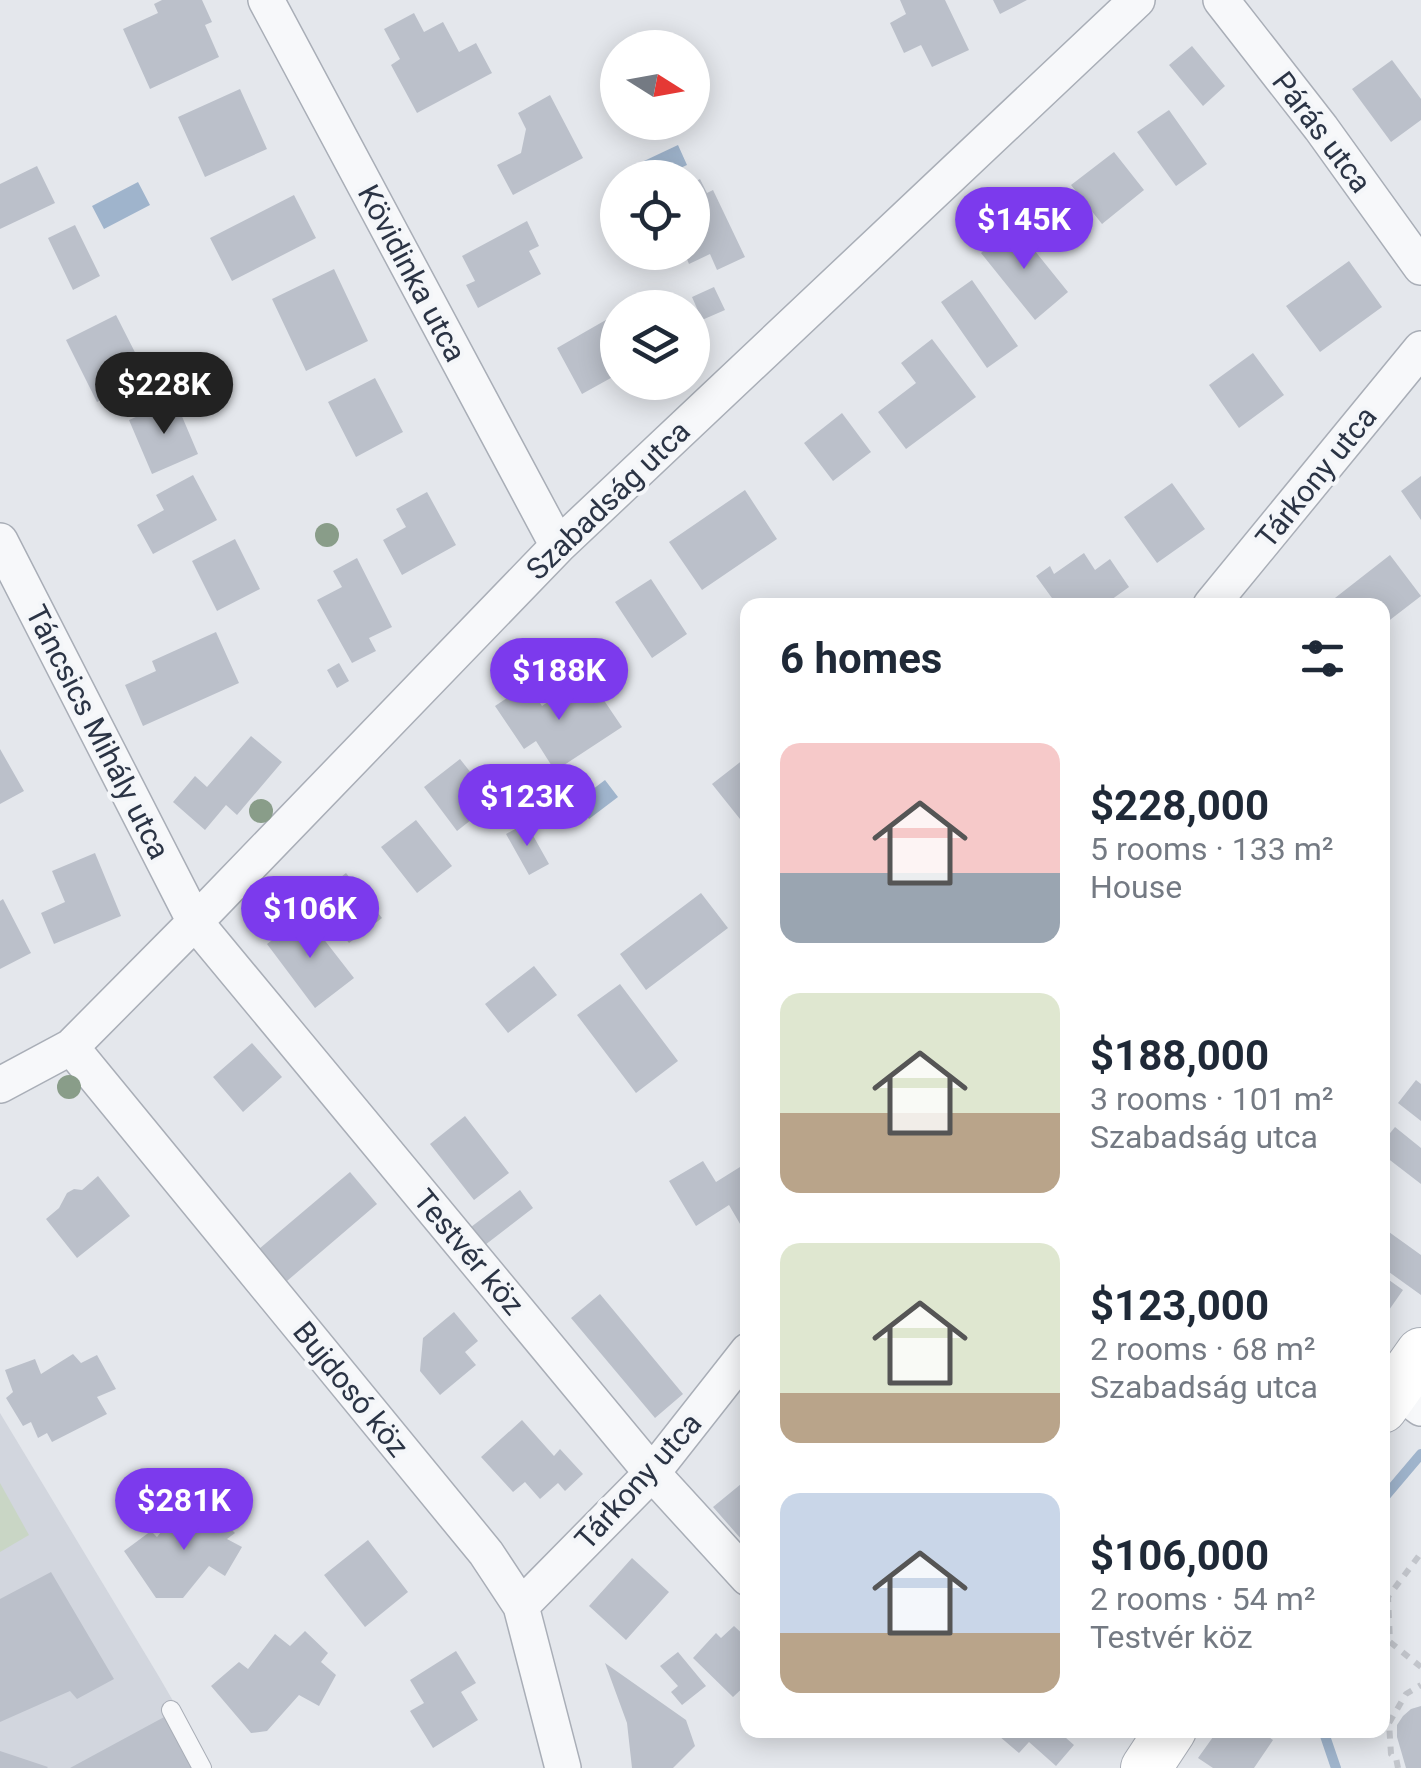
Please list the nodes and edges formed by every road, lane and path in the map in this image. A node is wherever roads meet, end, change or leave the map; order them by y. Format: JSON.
{"nodes":[{"id":1,"x":266,"y":0,"type":"edge"},
{"id":2,"x":1136,"y":0,"type":"edge"},
{"id":3,"x":1221,"y":0,"type":"edge"},
{"id":4,"x":1421,"y":267,"type":"edge"},
{"id":5,"x":1421,"y":349,"type":"edge"},
{"id":6,"x":0,"y":541,"type":"edge"},
{"id":7,"x":558,"y":546,"type":"junction"},
{"id":8,"x":1217,"y":598,"type":"edge"},
{"id":9,"x":196,"y":922,"type":"junction"},
{"id":10,"x":70,"y":1047,"type":"junction"},
{"id":11,"x":0,"y":1085,"type":"edge"},
{"id":12,"x":740,"y":1360,"type":"edge"},
{"id":13,"x":652,"y":1473,"type":"junction"},
{"id":14,"x":1421,"y":1553,"type":"edge"},
{"id":15,"x":740,"y":1569,"type":"edge"},
{"id":16,"x":1390,"y":1593,"type":"edge"},
{"id":17,"x":521,"y":1606,"type":"junction"},
{"id":18,"x":1390,"y":1645,"type":"edge"},
{"id":19,"x":1421,"y":1668,"type":"edge"},
{"id":20,"x":1421,"y":1685,"type":"edge"},
{"id":21,"x":171,"y":1710,"type":"dead end"},
{"id":22,"x":1390,"y":1721,"type":"edge"},
{"id":23,"x":1166,"y":1738,"type":"edge"},
{"id":24,"x":1390,"y":1738,"type":"edge"},
{"id":25,"x":202,"y":1768,"type":"edge"},
{"id":26,"x":563,"y":1768,"type":"edge"},
{"id":27,"x":1146,"y":1768,"type":"edge"},
{"id":28,"x":1398,"y":1768,"type":"edge"}],
"edges":[{"from":1,"to":7,"type":"street","name":"Kövidinka utca"},
{"from":2,"to":7,"type":"street","name":"Szabadság utca"},
{"from":3,"to":4,"type":"street","name":"Párás utca"},
{"from":5,"to":8,"type":"street","name":"Tárkony utca"},
{"from":6,"to":9,"type":"street","name":"Táncsics Mihály utca"},
{"from":7,"to":9,"type":"street","name":"Szabadság utca"},
{"from":9,"to":10,"type":"street","name":"Szabadság utca"},
{"from":9,"to":13,"type":"street","name":"Testvér köz"},
{"from":10,"to":11,"type":"street","name":"Szabadság utca"},
{"from":10,"to":17,"type":"street","name":"Bujdosó köz"},
{"from":12,"to":13,"type":"street","name":"Tárkony utca"},
{"from":13,"to":15,"type":"street","name":"Testvér köz"},
{"from":13,"to":17,"type":"street","name":"Tárkony utca"},
{"from":14,"to":16,"type":"path"},
{"from":17,"to":26,"type":"street","name":"Bujdosó köz"},
{"from":18,"to":19,"type":"path"},
{"from":20,"to":22,"type":"path"},
{"from":21,"to":25,"type":"lane"},
{"from":23,"to":27,"type":"main road"},
{"from":24,"to":28,"type":"path"}]}
